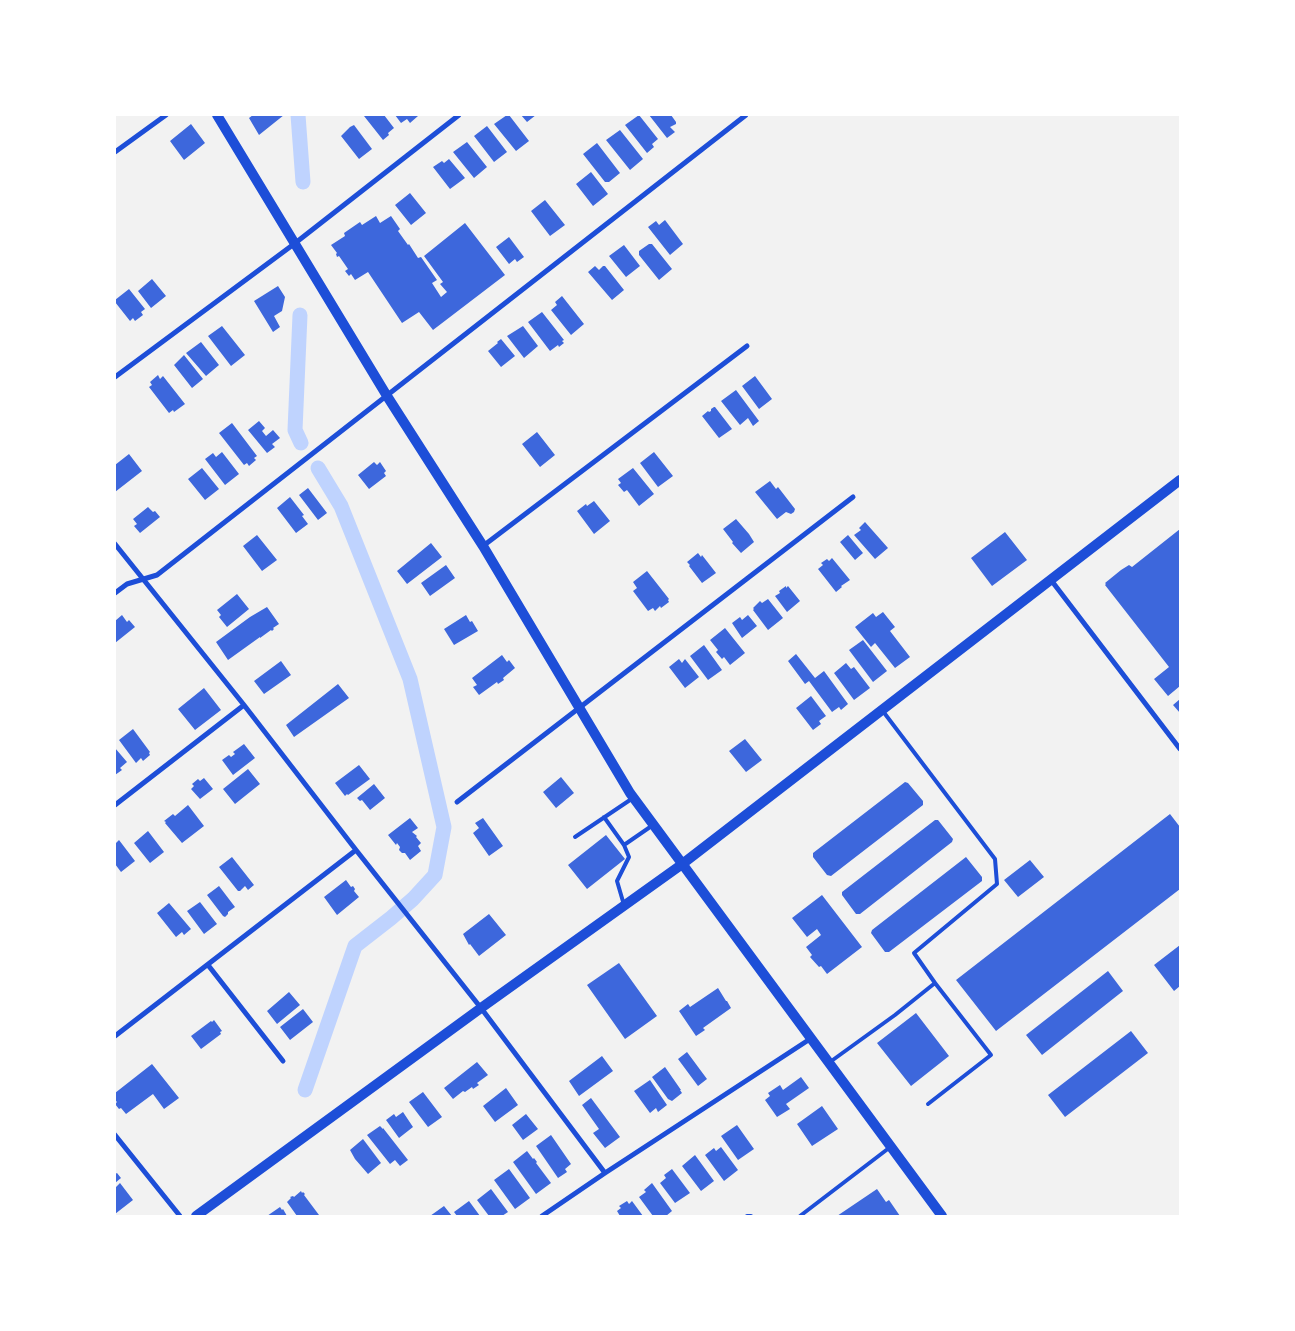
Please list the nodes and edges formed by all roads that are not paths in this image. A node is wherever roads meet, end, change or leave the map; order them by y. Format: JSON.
{"nodes":[{"id":1,"x":166,"y":115,"type":"edge"},
{"id":2,"x":216,"y":115,"type":"edge"},
{"id":3,"x":459,"y":115,"type":"edge"},
{"id":4,"x":746,"y":115,"type":"edge"},
{"id":5,"x":115,"y":152,"type":"edge"},
{"id":6,"x":294,"y":244,"type":"junction"},
{"id":7,"x":747,"y":346,"type":"dead end"},
{"id":8,"x":115,"y":377,"type":"edge"},
{"id":9,"x":386,"y":396,"type":"junction"},
{"id":10,"x":1180,"y":480,"type":"edge"},
{"id":11,"x":853,"y":497,"type":"dead end"},
{"id":12,"x":115,"y":544,"type":"edge"},
{"id":13,"x":483,"y":546,"type":"junction"},
{"id":14,"x":142,"y":579,"type":"junction"},
{"id":15,"x":1051,"y":580,"type":"junction"},
{"id":16,"x":115,"y":592,"type":"edge"},
{"id":17,"x":244,"y":705,"type":"junction"},
{"id":18,"x":580,"y":707,"type":"junction"},
{"id":19,"x":882,"y":710,"type":"junction"},
{"id":20,"x":1180,"y":749,"type":"edge"},
{"id":21,"x":633,"y":798,"type":"junction"},
{"id":22,"x":457,"y":802,"type":"dead end"},
{"id":23,"x":115,"y":805,"type":"edge"},
{"id":24,"x":604,"y":817,"type":"junction"},
{"id":25,"x":653,"y":825,"type":"junction"},
{"id":26,"x":576,"y":836,"type":"dead end"},
{"id":27,"x":624,"y":846,"type":"junction"},
{"id":28,"x":356,"y":850,"type":"junction"},
{"id":29,"x":681,"y":865,"type":"junction"},
{"id":30,"x":624,"y":906,"type":"junction"},
{"id":31,"x":208,"y":965,"type":"junction"},
{"id":32,"x":935,"y":983,"type":"junction"},
{"id":33,"x":481,"y":1008,"type":"junction"},
{"id":34,"x":115,"y":1036,"type":"edge"},
{"id":35,"x":810,"y":1039,"type":"junction"},
{"id":36,"x":283,"y":1061,"type":"dead end"},
{"id":37,"x":828,"y":1063,"type":"junction"},
{"id":38,"x":928,"y":1104,"type":"dead end"},
{"id":39,"x":115,"y":1135,"type":"edge"},
{"id":40,"x":890,"y":1147,"type":"junction"},
{"id":41,"x":605,"y":1173,"type":"junction"},
{"id":42,"x":180,"y":1216,"type":"edge"},
{"id":43,"x":196,"y":1216,"type":"edge"},
{"id":44,"x":542,"y":1216,"type":"edge"},
{"id":45,"x":747,"y":1216,"type":"edge"},
{"id":46,"x":751,"y":1216,"type":"edge"},
{"id":47,"x":800,"y":1216,"type":"edge"},
{"id":48,"x":942,"y":1216,"type":"edge"}],
"edges":[{"from":1,"to":5,"type":"street"},
{"from":2,"to":6,"type":"main road"},
{"from":3,"to":6,"type":"street"},
{"from":4,"to":9,"type":"street"},
{"from":6,"to":8,"type":"street"},
{"from":6,"to":9,"type":"main road"},
{"from":7,"to":13,"type":"street"},
{"from":9,"to":13,"type":"main road"},
{"from":9,"to":14,"type":"street"},
{"from":10,"to":15,"type":"main road"},
{"from":11,"to":18,"type":"street"},
{"from":12,"to":14,"type":"street"},
{"from":13,"to":18,"type":"main road"},
{"from":14,"to":16,"type":"street"},
{"from":14,"to":17,"type":"street"},
{"from":15,"to":19,"type":"main road"},
{"from":15,"to":20,"type":"street"},
{"from":17,"to":23,"type":"street"},
{"from":17,"to":28,"type":"street"},
{"from":18,"to":21,"type":"main road"},
{"from":18,"to":22,"type":"street"},
{"from":19,"to":29,"type":"main road"},
{"from":19,"to":32,"type":"lane"},
{"from":21,"to":24,"type":"lane"},
{"from":21,"to":25,"type":"main road"},
{"from":24,"to":26,"type":"lane"},
{"from":24,"to":27,"type":"lane"},
{"from":25,"to":27,"type":"lane"},
{"from":25,"to":29,"type":"main road"},
{"from":27,"to":30,"type":"lane"},
{"from":28,"to":31,"type":"street"},
{"from":28,"to":33,"type":"street"},
{"from":29,"to":30,"type":"main road"},
{"from":29,"to":35,"type":"main road"},
{"from":30,"to":33,"type":"main road"},
{"from":31,"to":34,"type":"street"},
{"from":31,"to":36,"type":"street"},
{"from":32,"to":37,"type":"lane"},
{"from":32,"to":38,"type":"lane"},
{"from":33,"to":41,"type":"street"},
{"from":33,"to":43,"type":"main road"},
{"from":35,"to":37,"type":"main road"},
{"from":35,"to":41,"type":"street"},
{"from":37,"to":40,"type":"main road"},
{"from":39,"to":42,"type":"street"},
{"from":40,"to":47,"type":"lane"},
{"from":40,"to":48,"type":"main road"},
{"from":41,"to":44,"type":"street"},
{"from":45,"to":46,"type":"lane"}]}
